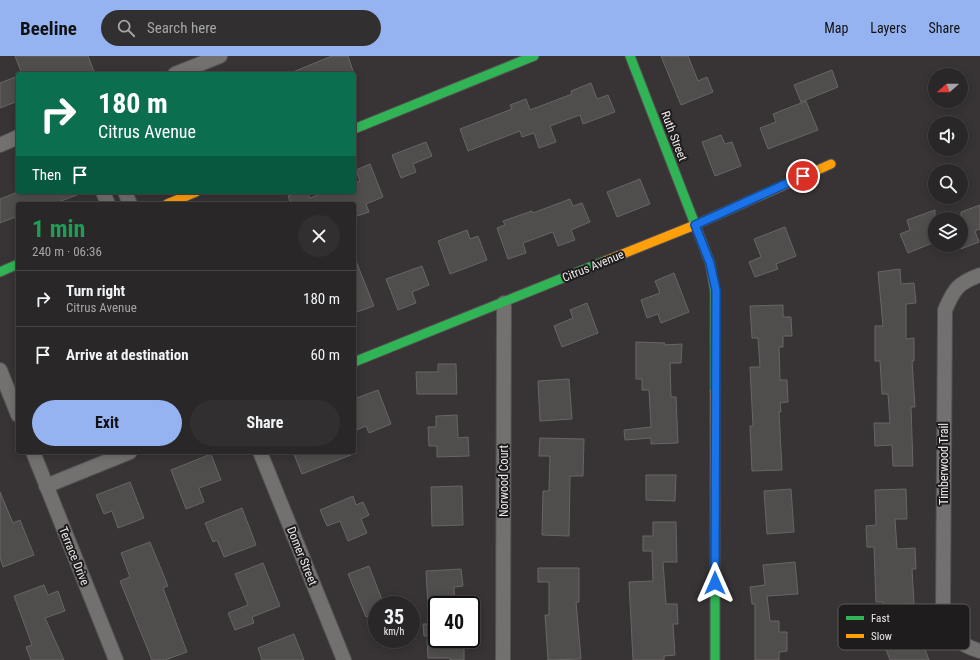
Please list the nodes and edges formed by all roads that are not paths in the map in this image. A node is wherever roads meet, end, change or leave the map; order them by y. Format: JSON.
{"nodes":[{"id":1,"x":220,"y":56,"type":"edge"},
{"id":2,"x":534,"y":56,"type":"edge"},
{"id":3,"x":630,"y":56,"type":"edge"},
{"id":4,"x":180,"y":72,"type":"edge"},
{"id":5,"x":356,"y":127,"type":"edge"},
{"id":6,"x":16,"y":138,"type":"edge"},
{"id":7,"x":0,"y":145,"type":"edge"},
{"id":8,"x":830,"y":164,"type":"dead end"},
{"id":9,"x":191,"y":194,"type":"edge"},
{"id":10,"x":172,"y":202,"type":"edge"},
{"id":11,"x":695,"y":225,"type":"junction"},
{"id":12,"x":16,"y":265,"type":"edge"},
{"id":13,"x":0,"y":272,"type":"edge"},
{"id":14,"x":980,"y":275,"type":"edge"},
{"id":15,"x":504,"y":303,"type":"junction"},
{"id":16,"x":356,"y":361,"type":"edge"},
{"id":17,"x":0,"y":370,"type":"edge"},
{"id":18,"x":16,"y":410,"type":"edge"},
{"id":19,"x":34,"y":454,"type":"edge"},
{"id":20,"x":125,"y":454,"type":"edge"},
{"id":21,"x":261,"y":454,"type":"edge"},
{"id":22,"x":46,"y":486,"type":"junction"},
{"id":23,"x":943,"y":604,"type":"edge"},
{"id":24,"x":970,"y":648,"type":"edge"},
{"id":25,"x":980,"y":651,"type":"edge"},
{"id":26,"x":116,"y":660,"type":"edge"},
{"id":27,"x":344,"y":660,"type":"edge"},
{"id":28,"x":503,"y":660,"type":"edge"},
{"id":29,"x":715,"y":660,"type":"edge"}],
"edges":[{"from":1,"to":4,"type":"street"},
{"from":2,"to":5,"type":"street"},
{"from":3,"to":11,"type":"street","name":"Ruth Street"},
{"from":6,"to":7,"type":"street"},
{"from":8,"to":11,"type":"street","name":"Citrus Avenue"},
{"from":9,"to":10,"type":"street"},
{"from":11,"to":15,"type":"street","name":"Citrus Avenue"},
{"from":11,"to":29,"type":"street"},
{"from":12,"to":13,"type":"street"},
{"from":14,"to":23,"type":"street","name":"Timberwood Trail"},
{"from":15,"to":16,"type":"street","name":"Citrus Avenue"},
{"from":15,"to":28,"type":"street","name":"Norwood Court"},
{"from":17,"to":18,"type":"street"},
{"from":19,"to":22,"type":"street","name":"Terrace Drive"},
{"from":20,"to":22,"type":"street"},
{"from":21,"to":27,"type":"street","name":"Domer Street"},
{"from":22,"to":26,"type":"street","name":"Terrace Drive"},
{"from":24,"to":25,"type":"street","name":"Timberwood Trail"}]}
